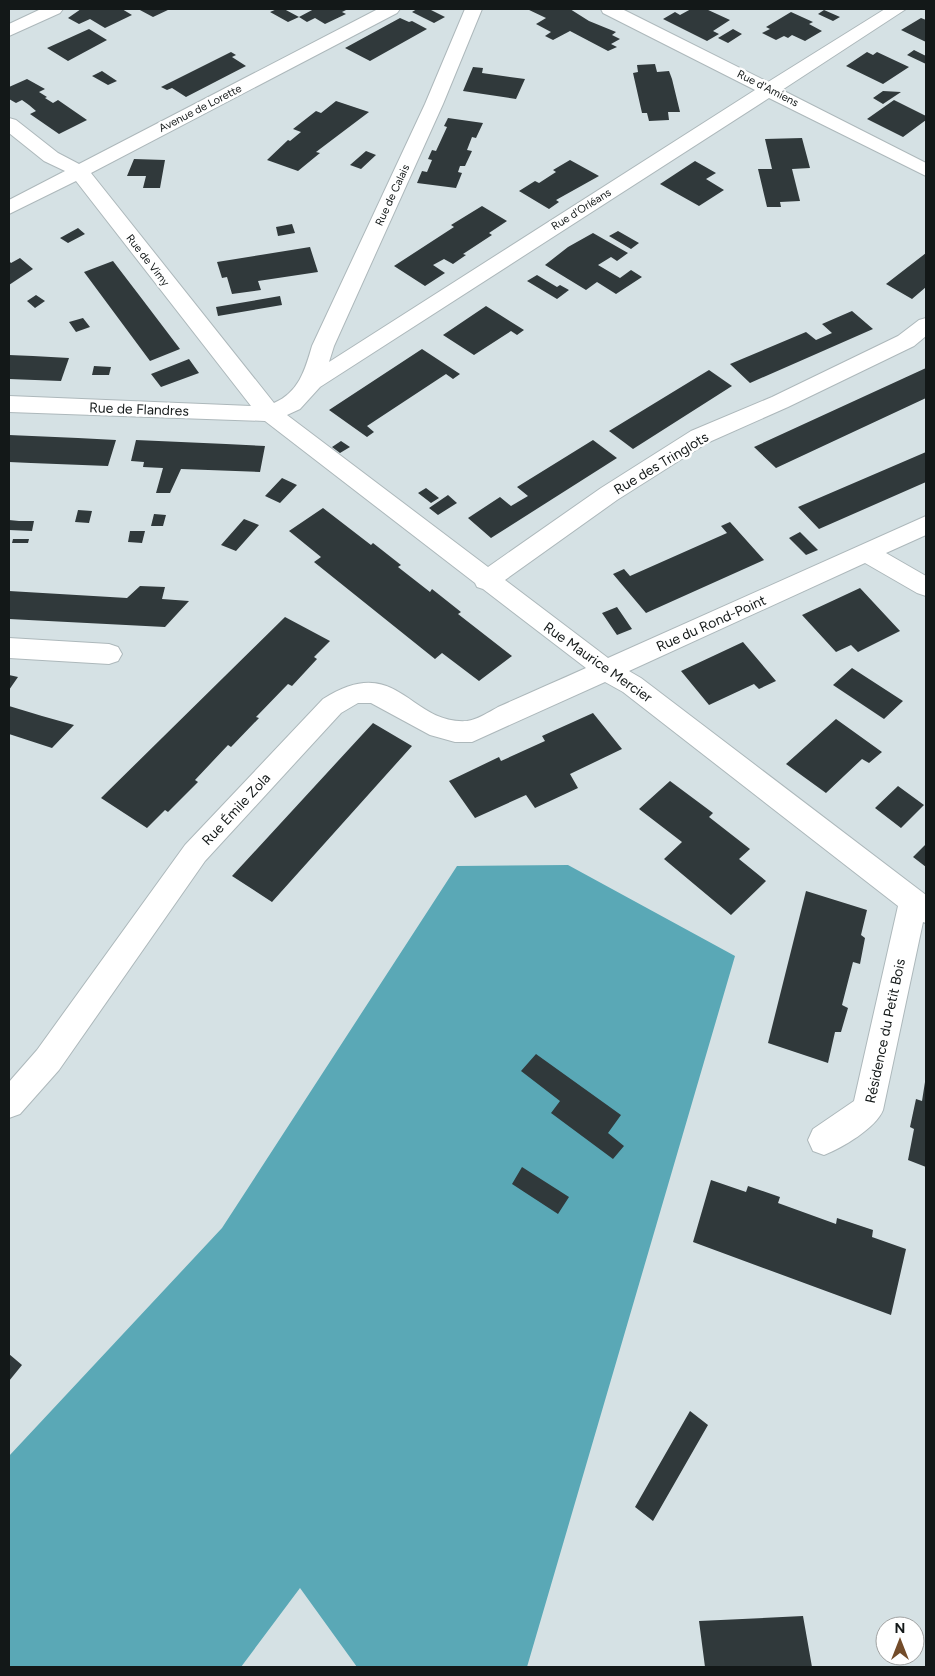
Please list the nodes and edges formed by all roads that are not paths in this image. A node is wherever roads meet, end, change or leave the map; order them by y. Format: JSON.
{"nodes":[{"id":1,"x":54,"y":9,"type":"edge"},
{"id":2,"x":391,"y":9,"type":"edge"},
{"id":3,"x":473,"y":9,"type":"edge"},
{"id":4,"x":609,"y":9,"type":"edge"},
{"id":5,"x":897,"y":9,"type":"edge"},
{"id":6,"x":9,"y":30,"type":"edge"},
{"id":7,"x":772,"y":90,"type":"junction"},
{"id":8,"x":9,"y":124,"type":"edge"},
{"id":9,"x":79,"y":170,"type":"junction"},
{"id":10,"x":926,"y":170,"type":"edge"},
{"id":11,"x":9,"y":208,"type":"edge"},
{"id":12,"x":926,"y":325,"type":"edge"},
{"id":13,"x":312,"y":382,"type":"junction"},
{"id":14,"x":9,"y":404,"type":"edge"},
{"id":15,"x":270,"y":414,"type":"junction"},
{"id":16,"x":926,"y":525,"type":"edge"},
{"id":17,"x":867,"y":553,"type":"junction"},
{"id":18,"x":486,"y":580,"type":"junction"},
{"id":19,"x":926,"y":587,"type":"edge"},
{"id":20,"x":9,"y":648,"type":"edge"},
{"id":21,"x":109,"y":654,"type":"dead end"},
{"id":22,"x":606,"y":670,"type":"junction"},
{"id":23,"x":496,"y":720,"type":"joint"},
{"id":24,"x":920,"y":906,"type":"edge"},
{"id":25,"x":9,"y":1104,"type":"edge"},
{"id":26,"x":824,"y":1140,"type":"dead end"}],
"edges":[{"from":1,"to":6,"type":"street"},
{"from":2,"to":9,"type":"street","name":"Avenue de Lorette"},
{"from":3,"to":13,"type":"street","name":"Rue de Calais"},
{"from":4,"to":7,"type":"street","name":"Rue d'Amiens"},
{"from":5,"to":7,"type":"street","name":"Rue d'Orléans"},
{"from":7,"to":10,"type":"street","name":"Rue d'Amiens"},
{"from":7,"to":13,"type":"street","name":"Rue d'Orléans"},
{"from":8,"to":9,"type":"street","name":"Rue de Vimy"},
{"from":9,"to":11,"type":"street","name":"Avenue de Lorette"},
{"from":9,"to":15,"type":"street","name":"Rue de Vimy"},
{"from":12,"to":18,"type":"street","name":"Rue des Tringlots"},
{"from":13,"to":15,"type":"street","name":"Rue d'Orléans"},
{"from":14,"to":15,"type":"street","name":"Rue de Flandres"},
{"from":15,"to":18,"type":"street","name":"Rue Maurice Mercier"},
{"from":16,"to":17,"type":"street","name":"Rue du Rond-Point"},
{"from":17,"to":19,"type":"street"},
{"from":17,"to":22,"type":"street","name":"Rue du Rond-Point"},
{"from":18,"to":22,"type":"street","name":"Rue Maurice Mercier"},
{"from":20,"to":21,"type":"street"},
{"from":22,"to":23,"type":"street","name":"Rue du Rond-Point"},
{"from":22,"to":24,"type":"street","name":"Rue Maurice Mercier"},
{"from":23,"to":25,"type":"street","name":"Rue Émile Zola"},
{"from":24,"to":26,"type":"street","name":"Résidence du Petit Bois"}]}
